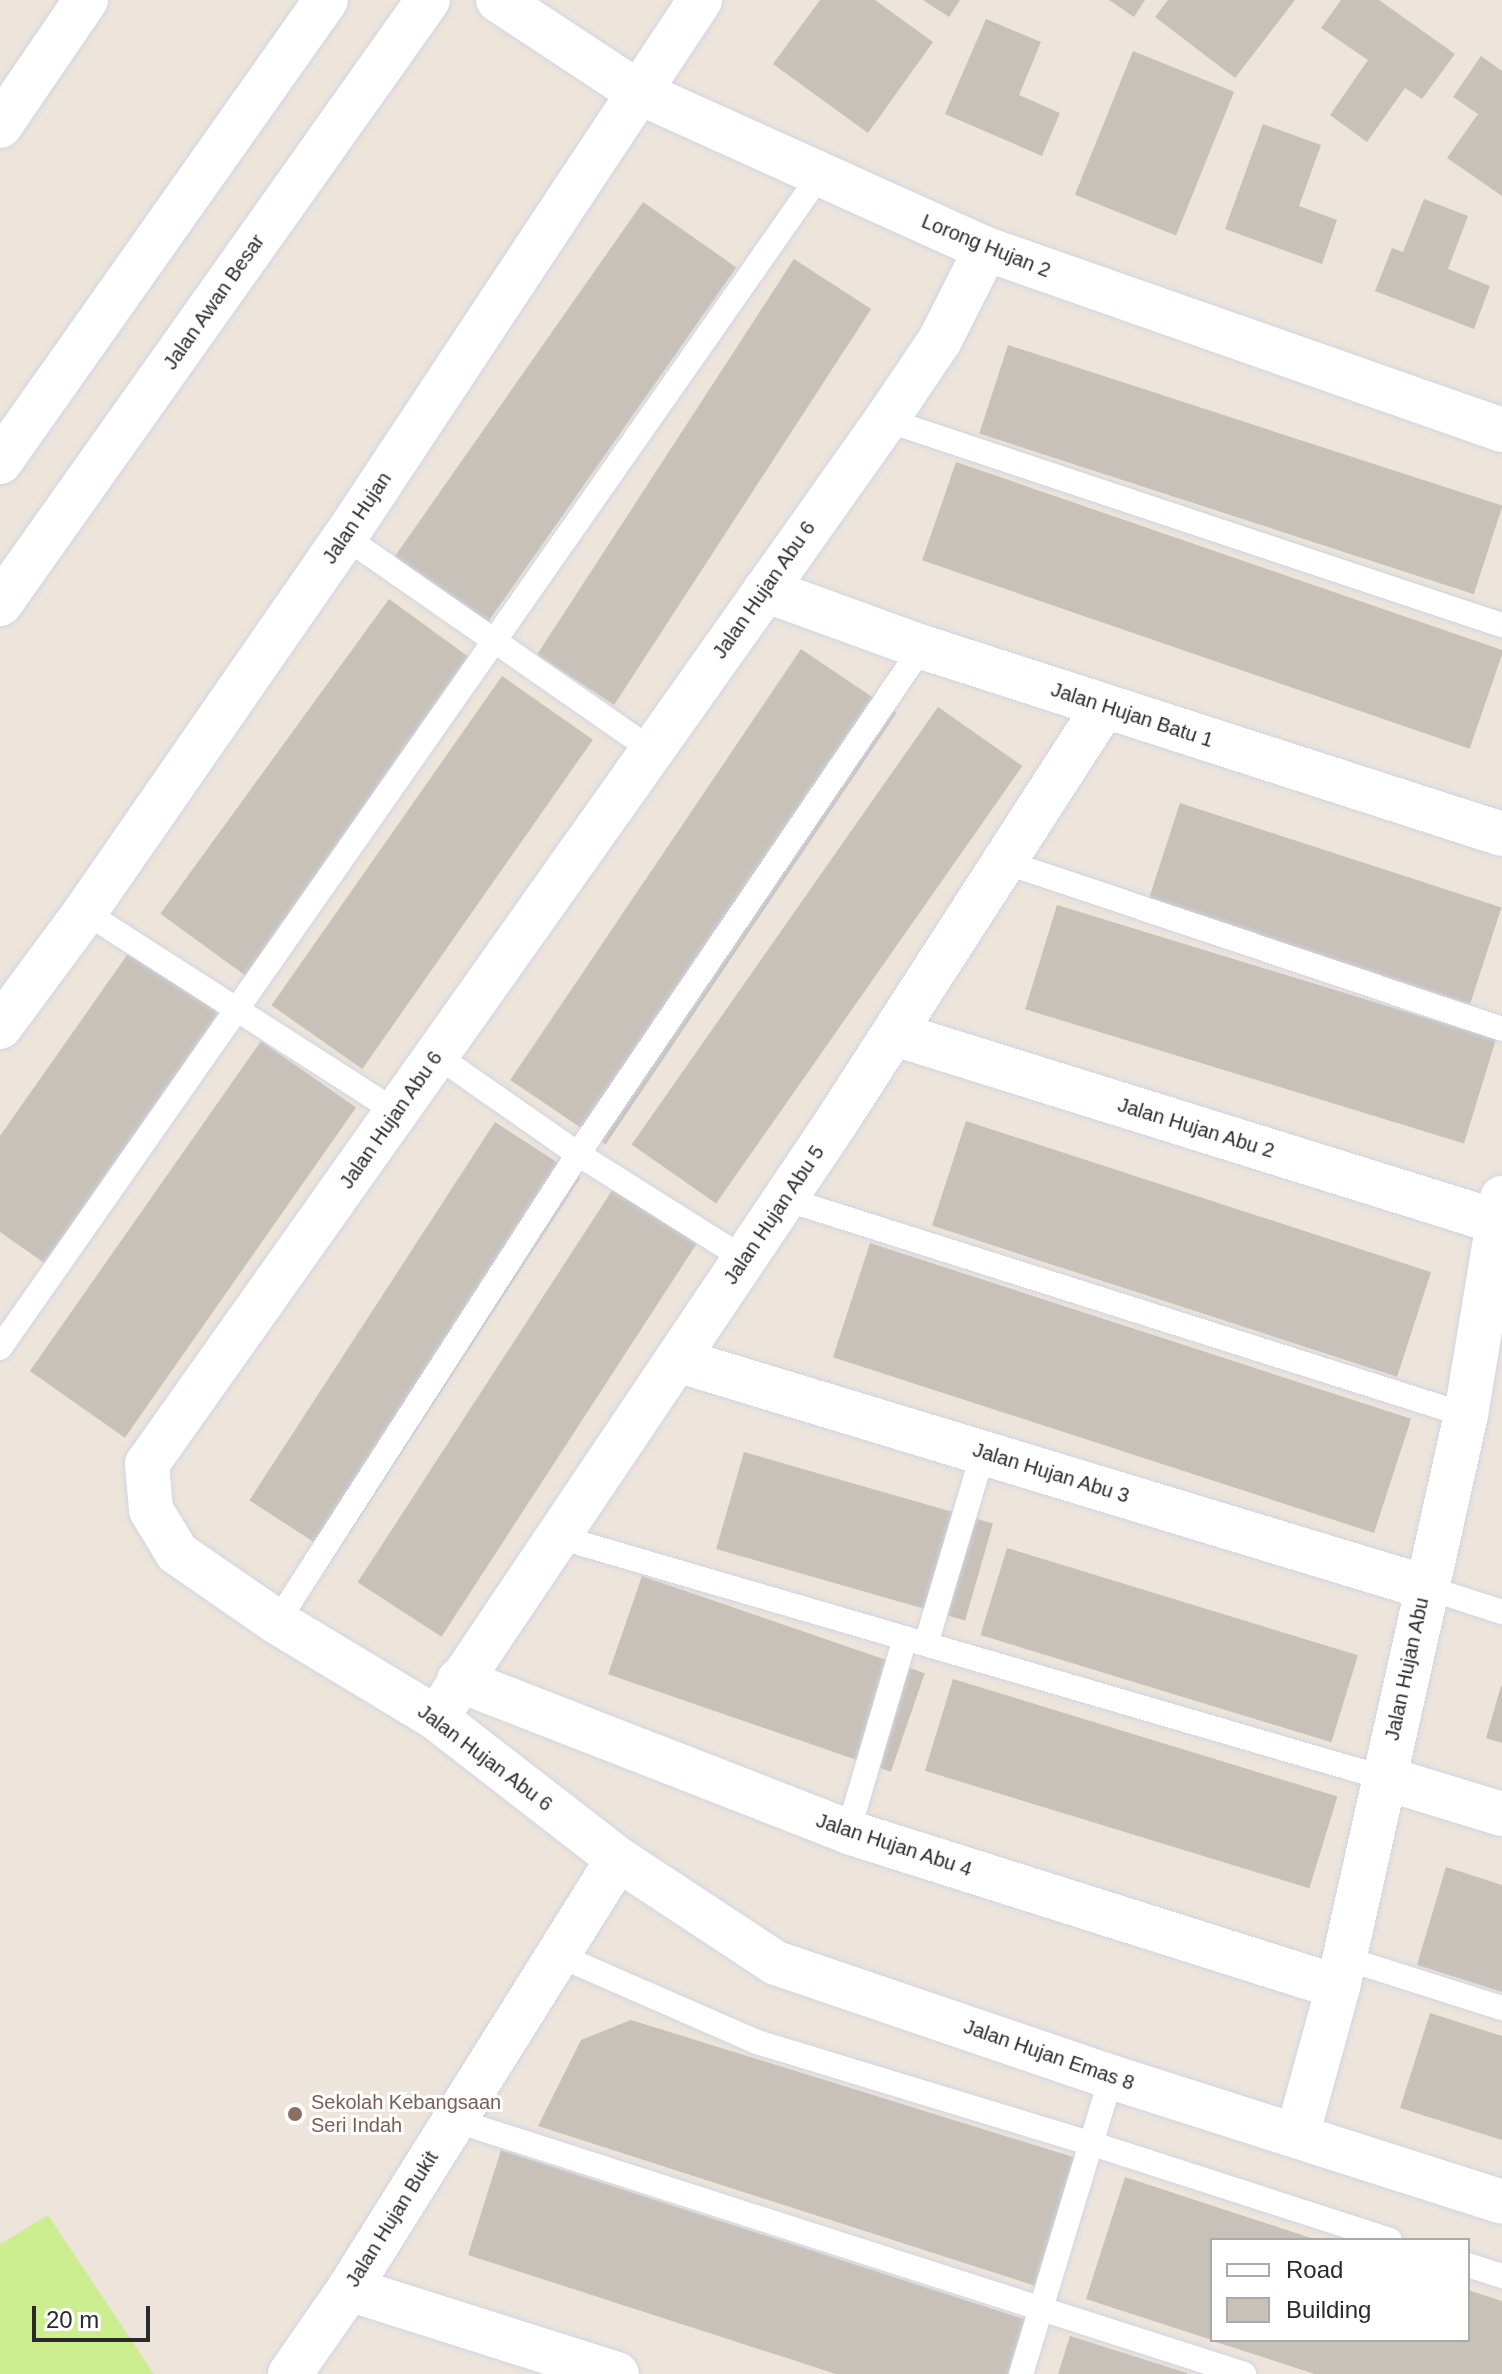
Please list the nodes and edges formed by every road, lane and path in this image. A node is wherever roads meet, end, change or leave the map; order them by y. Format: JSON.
{"nodes":[{"id":1,"x":86,"y":0,"type":"edge"},
{"id":2,"x":326,"y":0,"type":"edge"},
{"id":3,"x":428,"y":0,"type":"edge"},
{"id":4,"x":498,"y":0,"type":"edge"},
{"id":5,"x":700,"y":0,"type":"edge"},
{"id":6,"x":636,"y":91,"type":"junction"},
{"id":7,"x":0,"y":126,"type":"edge"},
{"id":8,"x":819,"y":176,"type":"junction"},
{"id":9,"x":986,"y":249,"type":"junction"},
{"id":10,"x":886,"y":420,"type":"junction"},
{"id":11,"x":1502,"y":430,"type":"edge"},
{"id":12,"x":0,"y":462,"type":"edge"},
{"id":13,"x":345,"y":537,"type":"junction"},
{"id":14,"x":765,"y":590,"type":"junction"},
{"id":15,"x":0,"y":604,"type":"edge"},
{"id":16,"x":1502,"y":625,"type":"edge"},
{"id":17,"x":495,"y":642,"type":"junction"},
{"id":18,"x":922,"y":647,"type":"junction"},
{"id":19,"x":1104,"y":707,"type":"junction"},
{"id":20,"x":651,"y":750,"type":"junction"},
{"id":21,"x":1502,"y":834,"type":"edge"},
{"id":22,"x":1005,"y":862,"type":"junction"},
{"id":23,"x":85,"y":912,"type":"junction"},
{"id":24,"x":236,"y":1010,"type":"junction"},
{"id":25,"x":0,"y":1027,"type":"edge"},
{"id":26,"x":1502,"y":1029,"type":"edge"},
{"id":27,"x":895,"y":1034,"type":"junction"},
{"id":28,"x":436,"y":1055,"type":"junction"},
{"id":29,"x":396,"y":1112,"type":"junction"},
{"id":30,"x":578,"y":1154,"type":"junction"},
{"id":31,"x":785,"y":1199,"type":"junction"},
{"id":32,"x":1500,"y":1210,"type":"edge"},
{"id":33,"x":745,"y":1259,"type":"junction"},
{"id":34,"x":0,"y":1348,"type":"edge"},
{"id":35,"x":677,"y":1360,"type":"junction"},
{"id":36,"x":1484,"y":1420,"type":"edge"},
{"id":37,"x":983,"y":1453,"type":"junction"},
{"id":38,"x":555,"y":1536,"type":"junction"},
{"id":39,"x":1425,"y":1587,"type":"junction"},
{"id":40,"x":1502,"y":1612,"type":"edge"},
{"id":41,"x":277,"y":1622,"type":"junction"},
{"id":42,"x":916,"y":1641,"type":"junction"},
{"id":43,"x":459,"y":1680,"type":"junction"},
{"id":44,"x":436,"y":1718,"type":"junction"},
{"id":45,"x":1384,"y":1778,"type":"junction"},
{"id":46,"x":1502,"y":1814,"type":"edge"},
{"id":47,"x":848,"y":1832,"type":"junction"},
{"id":48,"x":618,"y":1859,"type":"junction"},
{"id":49,"x":558,"y":1955,"type":"junction"},
{"id":50,"x":1341,"y":1972,"type":"junction"},
{"id":51,"x":1502,"y":2008,"type":"edge"},
{"id":52,"x":1111,"y":2077,"type":"junction"},
{"id":53,"x":454,"y":2120,"type":"junction"},
{"id":54,"x":1297,"y":2136,"type":"junction"},
{"id":55,"x":1090,"y":2143,"type":"junction"},
{"id":56,"x":1502,"y":2202,"type":"edge"},
{"id":57,"x":1384,"y":2238,"type":"edge"},
{"id":58,"x":1470,"y":2266,"type":"edge"},
{"id":59,"x":1502,"y":2276,"type":"edge"},
{"id":60,"x":349,"y":2289,"type":"junction"},
{"id":61,"x":1042,"y":2308,"type":"junction"},
{"id":62,"x":290,"y":2374,"type":"edge"},
{"id":63,"x":617,"y":2374,"type":"edge"},
{"id":64,"x":1021,"y":2374,"type":"edge"},
{"id":65,"x":1244,"y":2374,"type":"edge"}],
"edges":[{"from":1,"to":7,"type":"street"},
{"from":2,"to":12,"type":"street"},
{"from":3,"to":15,"type":"street","name":"Jalan Awan Besar"},
{"from":4,"to":6,"type":"street","name":"Lorong Hujan 2"},
{"from":5,"to":6,"type":"street","name":"Jalan Hujan"},
{"from":6,"to":8,"type":"street","name":"Lorong Hujan 2"},
{"from":6,"to":13,"type":"street","name":"Jalan Hujan"},
{"from":8,"to":9,"type":"street","name":"Lorong Hujan 2"},
{"from":8,"to":17,"type":"lane"},
{"from":9,"to":10,"type":"street","name":"Jalan Hujan Abu 6"},
{"from":9,"to":11,"type":"street","name":"Lorong Hujan 2"},
{"from":10,"to":14,"type":"street","name":"Jalan Hujan Abu 6"},
{"from":10,"to":16,"type":"lane"},
{"from":13,"to":17,"type":"lane"},
{"from":13,"to":23,"type":"street","name":"Jalan Hujan"},
{"from":14,"to":18,"type":"street","name":"Jalan Hujan Batu 1"},
{"from":14,"to":20,"type":"street","name":"Jalan Hujan Abu 6"},
{"from":17,"to":20,"type":"lane"},
{"from":17,"to":24,"type":"lane"},
{"from":18,"to":19,"type":"street","name":"Jalan Hujan Batu 1"},
{"from":18,"to":30,"type":"lane"},
{"from":19,"to":21,"type":"street","name":"Jalan Hujan Batu 1"},
{"from":19,"to":22,"type":"street","name":"Jalan Hujan Abu 5"},
{"from":20,"to":28,"type":"street","name":"Jalan Hujan Abu 6"},
{"from":22,"to":26,"type":"lane"},
{"from":22,"to":27,"type":"street","name":"Jalan Hujan Abu 5"},
{"from":23,"to":24,"type":"lane"},
{"from":23,"to":25,"type":"street","name":"Jalan Hujan"},
{"from":24,"to":29,"type":"lane"},
{"from":24,"to":34,"type":"lane"},
{"from":27,"to":31,"type":"street","name":"Jalan Hujan Abu 5"},
{"from":27,"to":32,"type":"street","name":"Jalan Hujan Abu 2"},
{"from":28,"to":29,"type":"street","name":"Jalan Hujan Abu 6"},
{"from":28,"to":30,"type":"lane"},
{"from":29,"to":41,"type":"street","name":"Jalan Hujan Abu 6"},
{"from":30,"to":33,"type":"lane"},
{"from":30,"to":41,"type":"lane"},
{"from":31,"to":33,"type":"street","name":"Jalan Hujan Abu 5"},
{"from":31,"to":36,"type":"lane"},
{"from":32,"to":36,"type":"street","name":"Jalan Hujan Abu"},
{"from":33,"to":35,"type":"street","name":"Jalan Hujan Abu 5"},
{"from":35,"to":37,"type":"street","name":"Jalan Hujan Abu 3"},
{"from":35,"to":38,"type":"street","name":"Jalan Hujan Abu 5"},
{"from":36,"to":39,"type":"street","name":"Jalan Hujan Abu"},
{"from":37,"to":39,"type":"street","name":"Jalan Hujan Abu 3"},
{"from":37,"to":42,"type":"lane"},
{"from":38,"to":42,"type":"lane"},
{"from":38,"to":43,"type":"street","name":"Jalan Hujan Abu 5"},
{"from":39,"to":40,"type":"lane"},
{"from":39,"to":45,"type":"street","name":"Jalan Hujan Abu"},
{"from":41,"to":44,"type":"street","name":"Jalan Hujan Abu 6"},
{"from":42,"to":45,"type":"lane"},
{"from":42,"to":47,"type":"lane"},
{"from":43,"to":44,"type":"street","name":"Jalan Hujan Abu 5"},
{"from":43,"to":47,"type":"street","name":"Jalan Hujan Abu 4"},
{"from":44,"to":48,"type":"street","name":"Jalan Hujan Abu 6"},
{"from":45,"to":46,"type":"street"},
{"from":45,"to":50,"type":"street","name":"Jalan Hujan Abu"},
{"from":47,"to":50,"type":"street","name":"Jalan Hujan Abu 4"},
{"from":48,"to":49,"type":"street","name":"Jalan Hujan Bukit"},
{"from":48,"to":52,"type":"street","name":"Jalan Hujan Emas 8"},
{"from":49,"to":53,"type":"street","name":"Jalan Hujan Bukit"},
{"from":49,"to":55,"type":"lane"},
{"from":50,"to":51,"type":"lane"},
{"from":50,"to":54,"type":"street","name":"Jalan Hujan Abu"},
{"from":52,"to":54,"type":"street","name":"Jalan Hujan Emas 8"},
{"from":52,"to":55,"type":"lane"},
{"from":53,"to":60,"type":"street","name":"Jalan Hujan Bukit"},
{"from":53,"to":61,"type":"lane"},
{"from":54,"to":56,"type":"street","name":"Jalan Hujan Emas 8"},
{"from":55,"to":57,"type":"lane"},
{"from":55,"to":61,"type":"lane"},
{"from":58,"to":59,"type":"lane"},
{"from":60,"to":62,"type":"street","name":"Jalan Hujan Bukit"},
{"from":60,"to":63,"type":"street"},
{"from":61,"to":64,"type":"lane"},
{"from":61,"to":65,"type":"lane"}]}
